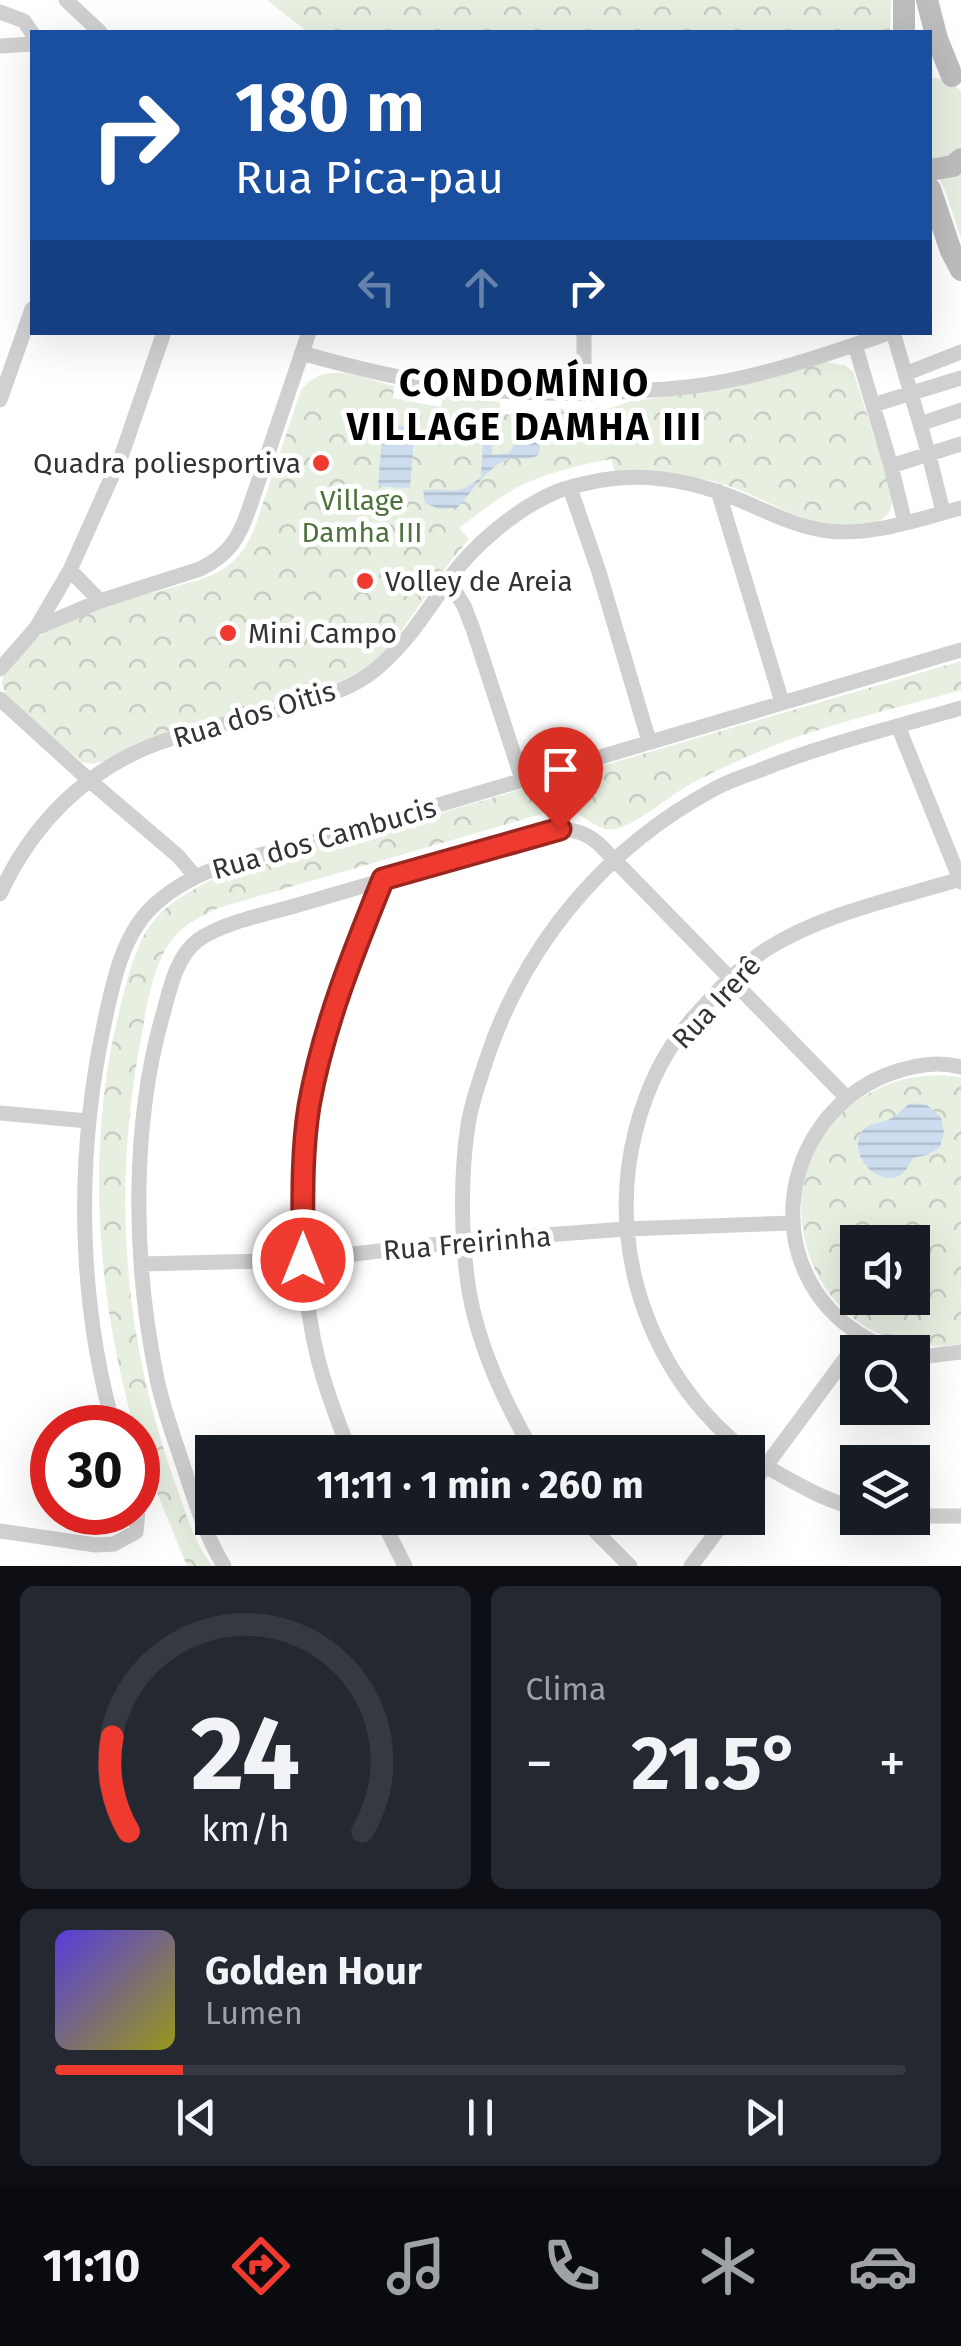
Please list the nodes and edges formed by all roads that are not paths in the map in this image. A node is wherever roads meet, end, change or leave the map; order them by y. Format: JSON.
{"nodes":[{"id":1,"x":66,"y":0,"type":"edge"},
{"id":2,"x":904,"y":0,"type":"edge"},
{"id":3,"x":927,"y":0,"type":"edge"},
{"id":4,"x":0,"y":12,"type":"edge"},
{"id":5,"x":30,"y":30,"type":"edge"},
{"id":6,"x":98,"y":30,"type":"edge"},
{"id":7,"x":904,"y":30,"type":"edge"},
{"id":8,"x":30,"y":44,"type":"edge"},
{"id":9,"x":0,"y":46,"type":"edge"},
{"id":10,"x":948,"y":77,"type":"edge"},
{"id":11,"x":961,"y":159,"type":"edge"},
{"id":12,"x":932,"y":170,"type":"edge"},
{"id":13,"x":932,"y":195,"type":"edge"},
{"id":14,"x":961,"y":270,"type":"edge"},
{"id":15,"x":30,"y":315,"type":"edge"},
{"id":16,"x":163,"y":335,"type":"edge"},
{"id":17,"x":307,"y":335,"type":"edge"},
{"id":18,"x":584,"y":335,"type":"edge"},
{"id":19,"x":882,"y":335,"type":"edge"},
{"id":20,"x":893,"y":335,"type":"edge"},
{"id":21,"x":854,"y":344,"type":"junction"},
{"id":22,"x":961,"y":352,"type":"edge"},
{"id":23,"x":302,"y":353,"type":"junction"},
{"id":24,"x":905,"y":374,"type":"junction"},
{"id":25,"x":961,"y":378,"type":"edge"},
{"id":26,"x":584,"y":394,"type":"junction"},
{"id":27,"x":911,"y":394,"type":"junction"},
{"id":28,"x":0,"y":400,"type":"edge"},
{"id":29,"x":873,"y":406,"type":"junction"},
{"id":30,"x":961,"y":410,"type":"edge"},
{"id":31,"x":920,"y":424,"type":"junction"},
{"id":32,"x":961,"y":444,"type":"edge"},
{"id":33,"x":929,"y":455,"type":"junction"},
{"id":34,"x":891,"y":466,"type":"junction"},
{"id":35,"x":570,"y":488,"type":"junction"},
{"id":36,"x":718,"y":491,"type":"junction"},
{"id":37,"x":961,"y":508,"type":"edge"},
{"id":38,"x":944,"y":512,"type":"junction"},
{"id":39,"x":905,"y":524,"type":"junction"},
{"id":40,"x":70,"y":570,"type":"junction"},
{"id":41,"x":448,"y":580,"type":"junction"},
{"id":42,"x":100,"y":602,"type":"junction"},
{"id":43,"x":36,"y":628,"type":"junction"},
{"id":44,"x":961,"y":650,"type":"edge"},
{"id":45,"x":0,"y":669,"type":"edge"},
{"id":46,"x":0,"y":699,"type":"edge"},
{"id":47,"x":782,"y":702,"type":"junction"},
{"id":48,"x":961,"y":708,"type":"edge"},
{"id":49,"x":898,"y":726,"type":"junction"},
{"id":50,"x":649,"y":741,"type":"junction"},
{"id":51,"x":522,"y":778,"type":"junction"},
{"id":52,"x":89,"y":780,"type":"junction"},
{"id":53,"x":614,"y":860,"type":"junction"},
{"id":54,"x":195,"y":876,"type":"junction"},
{"id":55,"x":383,"y":879,"type":"junction"},
{"id":56,"x":960,"y":881,"type":"edge"},
{"id":57,"x":0,"y":894,"type":"edge"},
{"id":58,"x":730,"y":979,"type":"junction"},
{"id":59,"x":961,"y":1067,"type":"edge"},
{"id":60,"x":847,"y":1098,"type":"junction"},
{"id":61,"x":0,"y":1113,"type":"edge"},
{"id":62,"x":88,"y":1120,"type":"junction"},
{"id":63,"x":792,"y":1222,"type":"junction"},
{"id":64,"x":626,"y":1229,"type":"junction"},
{"id":65,"x":464,"y":1241,"type":"junction"},
{"id":66,"x":303,"y":1260,"type":"junction"},
{"id":67,"x":141,"y":1264,"type":"junction"},
{"id":68,"x":861,"y":1335,"type":"edge"},
{"id":69,"x":961,"y":1352,"type":"edge"},
{"id":70,"x":930,"y":1356,"type":"edge"},
{"id":71,"x":840,"y":1366,"type":"edge"},
{"id":72,"x":109,"y":1405,"type":"edge"},
{"id":73,"x":344,"y":1435,"type":"edge"},
{"id":74,"x":524,"y":1435,"type":"edge"},
{"id":75,"x":766,"y":1466,"type":"junction"},
{"id":76,"x":840,"y":1503,"type":"edge"},
{"id":77,"x":930,"y":1516,"type":"edge"},
{"id":78,"x":961,"y":1516,"type":"edge"},
{"id":79,"x":0,"y":1530,"type":"edge"},
{"id":80,"x":30,"y":1535,"type":"edge"},
{"id":81,"x":32,"y":1535,"type":"edge"},
{"id":82,"x":132,"y":1535,"type":"edge"},
{"id":83,"x":389,"y":1535,"type":"edge"},
{"id":84,"x":599,"y":1535,"type":"edge"},
{"id":85,"x":714,"y":1535,"type":"edge"},
{"id":86,"x":224,"y":1566,"type":"edge"},
{"id":87,"x":405,"y":1566,"type":"edge"},
{"id":88,"x":630,"y":1566,"type":"edge"},
{"id":89,"x":691,"y":1566,"type":"edge"}],
"edges":[{"from":1,"to":6,"type":"street"},
{"from":2,"to":7,"type":"street"},
{"from":3,"to":10,"type":"street"},
{"from":4,"to":5,"type":"street"},
{"from":8,"to":9,"type":"street"},
{"from":11,"to":12,"type":"street"},
{"from":13,"to":14,"type":"street"},
{"from":15,"to":28,"type":"street"},
{"from":16,"to":40,"type":"street"},
{"from":17,"to":23,"type":"street"},
{"from":18,"to":26,"type":"street"},
{"from":19,"to":21,"type":"street"},
{"from":20,"to":24,"type":"street"},
{"from":21,"to":26,"type":"street"},
{"from":21,"to":29,"type":"street"},
{"from":22,"to":24,"type":"street"},
{"from":23,"to":26,"type":"street"},
{"from":23,"to":42,"type":"street"},
{"from":24,"to":27,"type":"street"},
{"from":25,"to":27,"type":"street"},
{"from":27,"to":29,"type":"street"},
{"from":27,"to":31,"type":"street"},
{"from":29,"to":34,"type":"street"},
{"from":30,"to":31,"type":"street"},
{"from":31,"to":33,"type":"street"},
{"from":32,"to":33,"type":"street"},
{"from":33,"to":34,"type":"street"},
{"from":33,"to":38,"type":"street"},
{"from":34,"to":39,"type":"street"},
{"from":35,"to":36,"type":"street","name":"Rua dos Oitis"},
{"from":35,"to":41,"type":"street","name":"Rua dos Oitis"},
{"from":35,"to":50,"type":"street"},
{"from":36,"to":39,"type":"street","name":"Rua dos Oitis"},
{"from":36,"to":47,"type":"street"},
{"from":37,"to":38,"type":"street","name":"Rua dos Oitis"},
{"from":38,"to":39,"type":"street","name":"Rua dos Oitis"},
{"from":40,"to":42,"type":"street"},
{"from":40,"to":43,"type":"street"},
{"from":41,"to":51,"type":"street"},
{"from":41,"to":52,"type":"street","name":"Rua dos Oitis"},
{"from":42,"to":43,"type":"street"},
{"from":43,"to":45,"type":"street"},
{"from":44,"to":47,"type":"street","name":"Rua dos Cambucis"},
{"from":46,"to":52,"type":"street"},
{"from":47,"to":50,"type":"street","name":"Rua dos Cambucis"},
{"from":48,"to":49,"type":"street"},
{"from":49,"to":53,"type":"street"},
{"from":49,"to":56,"type":"street"},
{"from":50,"to":51,"type":"street","name":"Rua dos Cambucis"},
{"from":51,"to":54,"type":"street","name":"Rua dos Cambucis"},
{"from":52,"to":54,"type":"street"},
{"from":52,"to":57,"type":"street","name":"Rua dos Oitis"},
{"from":53,"to":55,"type":"street"},
{"from":53,"to":58,"type":"street"},
{"from":53,"to":65,"type":"street"},
{"from":54,"to":62,"type":"street","name":"Rua dos Cambucis"},
{"from":55,"to":66,"type":"street"},
{"from":55,"to":67,"type":"street"},
{"from":56,"to":58,"type":"street","name":"Rua Irerê"},
{"from":58,"to":60,"type":"street"},
{"from":58,"to":64,"type":"street","name":"Rua Irerê"},
{"from":59,"to":60,"type":"street"},
{"from":60,"to":63,"type":"street"},
{"from":61,"to":62,"type":"street"},
{"from":62,"to":72,"type":"street","name":"Rua dos Cambucis"},
{"from":63,"to":64,"type":"street","name":"Rua Freirinha"},
{"from":63,"to":68,"type":"street"},
{"from":64,"to":65,"type":"street","name":"Rua Freirinha"},
{"from":64,"to":75,"type":"street","name":"Rua Irerê"},
{"from":65,"to":66,"type":"street","name":"Rua Freirinha"},
{"from":65,"to":74,"type":"street"},
{"from":66,"to":67,"type":"street","name":"Rua Freirinha"},
{"from":66,"to":73,"type":"street"},
{"from":67,"to":86,"type":"street"},
{"from":69,"to":70,"type":"street"},
{"from":71,"to":75,"type":"street"},
{"from":75,"to":76,"type":"street","name":"Rua Irerê"},
{"from":77,"to":78,"type":"street"},
{"from":79,"to":80,"type":"street"},
{"from":81,"to":82,"type":"street"},
{"from":83,"to":87,"type":"street"},
{"from":84,"to":88,"type":"street"},
{"from":85,"to":89,"type":"street"}]}
